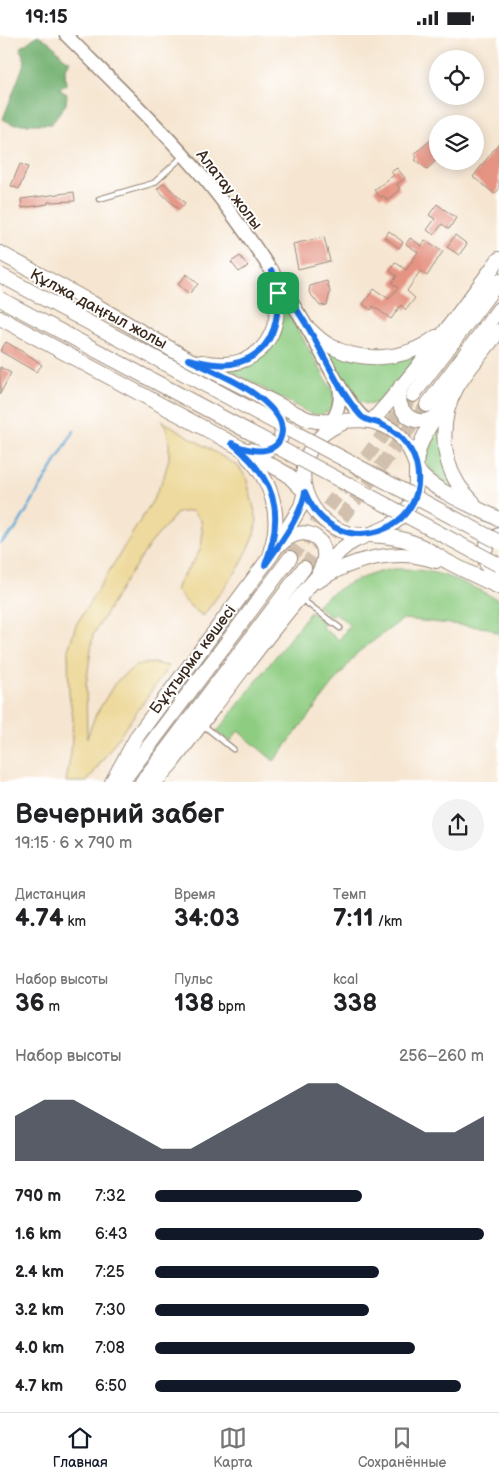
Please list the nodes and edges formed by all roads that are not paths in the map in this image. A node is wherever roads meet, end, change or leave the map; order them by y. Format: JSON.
{"nodes":[{"id":1,"x":66,"y":35,"type":"edge"},
{"id":2,"x":183,"y":156,"type":"junction"},
{"id":3,"x":99,"y":199,"type":"dead end"},
{"id":4,"x":0,"y":253,"type":"edge"},
{"id":5,"x":499,"y":259,"type":"edge"},
{"id":6,"x":272,"y":271,"type":"junction"},
{"id":7,"x":0,"y":275,"type":"edge"},
{"id":8,"x":499,"y":281,"type":"edge"},
{"id":9,"x":0,"y":299,"type":"edge"},
{"id":10,"x":499,"y":309,"type":"edge"},
{"id":11,"x":0,"y":319,"type":"edge"},
{"id":12,"x":309,"y":329,"type":"junction"},
{"id":13,"x":446,"y":329,"type":"junction"},
{"id":14,"x":499,"y":331,"type":"edge"},
{"id":15,"x":188,"y":359,"type":"junction"},
{"id":16,"x":338,"y":385,"type":"junction"},
{"id":17,"x":402,"y":385,"type":"junction"},
{"id":18,"x":245,"y":387,"type":"junction"},
{"id":19,"x":456,"y":388,"type":"junction"},
{"id":20,"x":413,"y":395,"type":"tunnel mouth"},
{"id":21,"x":427,"y":405,"type":"tunnel mouth"},
{"id":22,"x":436,"y":415,"type":"junction"},
{"id":23,"x":351,"y":421,"type":"junction"},
{"id":24,"x":368,"y":421,"type":"junction"},
{"id":25,"x":331,"y":423,"type":"junction"},
{"id":26,"x":320,"y":437,"type":"junction"},
{"id":27,"x":236,"y":445,"type":"junction"},
{"id":28,"x":416,"y":464,"type":"junction"},
{"id":29,"x":305,"y":492,"type":"junction"},
{"id":30,"x":478,"y":508,"type":"junction"},
{"id":31,"x":499,"y":519,"type":"edge"},
{"id":32,"x":366,"y":535,"type":"junction"},
{"id":33,"x":499,"y":535,"type":"edge"},
{"id":34,"x":499,"y":542,"type":"edge"},
{"id":35,"x":290,"y":557,"type":"tunnel mouth"},
{"id":36,"x":268,"y":560,"type":"junction"},
{"id":37,"x":499,"y":565,"type":"edge"},
{"id":38,"x":304,"y":568,"type":"tunnel mouth"},
{"id":39,"x":467,"y":572,"type":"junction"},
{"id":40,"x":499,"y":581,"type":"edge"},
{"id":41,"x":499,"y":587,"type":"edge"},
{"id":42,"x":305,"y":590,"type":"junction"},
{"id":43,"x":340,"y":628,"type":"dead end"},
{"id":44,"x":202,"y":724,"type":"junction"},
{"id":45,"x":233,"y":749,"type":"dead end"},
{"id":46,"x":112,"y":782,"type":"edge"},
{"id":47,"x":122,"y":782,"type":"edge"},
{"id":48,"x":142,"y":782,"type":"edge"},
{"id":49,"x":155,"y":782,"type":"edge"}],
"edges":[{"from":1,"to":2,"type":"main road","name":"Алатау жолы"},
{"from":2,"to":3,"type":"lane"},
{"from":2,"to":6,"type":"main road","name":"Алатау жолы"},
{"from":4,"to":15,"type":"main road"},
{"from":5,"to":13,"type":"main road"},
{"from":6,"to":12,"type":"main road","name":"Алатау жолы"},
{"from":6,"to":15,"type":"main road"},
{"from":7,"to":34,"type":"main road","name":"Құлжа даңғыл жолы","bridge":true},
{"from":8,"to":20,"type":"main road"},
{"from":9,"to":37,"type":"main road","bridge":true},
{"from":10,"to":21,"type":"main road"},
{"from":11,"to":27,"type":"main road"},
{"from":12,"to":13,"type":"main road"},
{"from":12,"to":16,"type":"main road","name":"Алатау жолы"},
{"from":13,"to":17,"type":"main road"},
{"from":14,"to":19,"type":"main road"},
{"from":15,"to":18,"type":"main road"},
{"from":16,"to":24,"type":"main road","name":"Алатау жолы"},
{"from":16,"to":25,"type":"main road"},
{"from":17,"to":22,"type":"main road"},
{"from":17,"to":24,"type":"main road"},
{"from":18,"to":25,"type":"main road"},
{"from":18,"to":27,"type":"main road"},
{"from":19,"to":22,"type":"main road"},
{"from":19,"to":30,"type":"main road"},
{"from":22,"to":28,"type":"main road"},
{"from":23,"to":24,"type":"main road"},
{"from":23,"to":25,"type":"main road"},
{"from":23,"to":26,"type":"main road"},
{"from":24,"to":28,"type":"main road"},
{"from":25,"to":26,"type":"main road"},
{"from":26,"to":29,"type":"main road"},
{"from":27,"to":29,"type":"main road"},
{"from":27,"to":36,"type":"main road"},
{"from":28,"to":30,"type":"main road"},
{"from":28,"to":32,"type":"main road"},
{"from":29,"to":32,"type":"main road"},
{"from":29,"to":36,"type":"main road"},
{"from":30,"to":31,"type":"main road"},
{"from":32,"to":39,"type":"main road"},
{"from":32,"to":42,"type":"main road"},
{"from":33,"to":40,"type":"main road"},
{"from":35,"to":47,"type":"main road","name":"Бұқтырма көшесі"},
{"from":36,"to":42,"type":"main road"},
{"from":36,"to":46,"type":"main road"},
{"from":38,"to":48,"type":"main road"},
{"from":39,"to":41,"type":"main road"},
{"from":39,"to":42,"type":"main road"},
{"from":42,"to":43,"type":"lane"},
{"from":42,"to":44,"type":"main road"},
{"from":44,"to":45,"type":"lane"},
{"from":44,"to":49,"type":"main road"}]}
